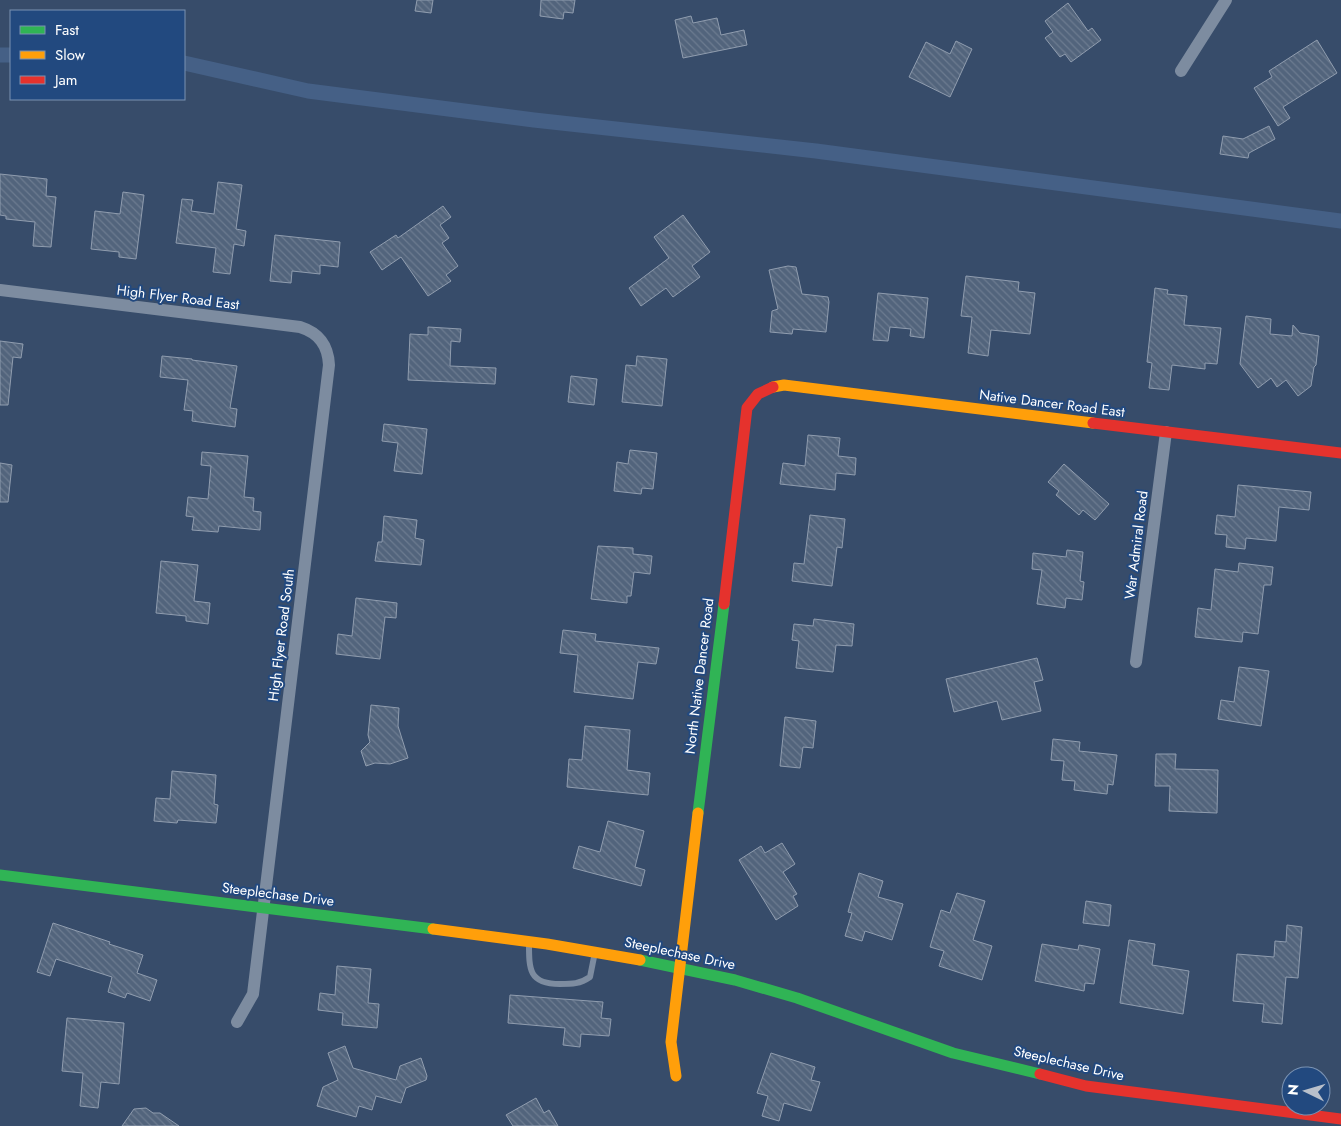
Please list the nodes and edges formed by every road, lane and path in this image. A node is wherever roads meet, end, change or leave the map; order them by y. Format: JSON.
{"nodes":[{"id":1,"x":1226,"y":0,"type":"edge"},
{"id":2,"x":1181,"y":71,"type":"dead end"},
{"id":3,"x":0,"y":290,"type":"edge"},
{"id":4,"x":329,"y":365,"type":"joint"},
{"id":5,"x":760,"y":391,"type":"joint"},
{"id":6,"x":1166,"y":432,"type":"junction"},
{"id":7,"x":1341,"y":453,"type":"edge"},
{"id":8,"x":1136,"y":662,"type":"dead end"},
{"id":9,"x":0,"y":875,"type":"edge"},
{"id":10,"x":264,"y":908,"type":"junction"},
{"id":11,"x":529,"y":942,"type":"junction"},
{"id":12,"x":595,"y":952,"type":"junction"},
{"id":13,"x":679,"y":968,"type":"junction"},
{"id":14,"x":237,"y":1022,"type":"dead end"},
{"id":15,"x":676,"y":1076,"type":"dead end"},
{"id":16,"x":1341,"y":1119,"type":"edge"}],
"edges":[{"from":1,"to":2,"type":"street"},
{"from":3,"to":4,"type":"street","name":"High Flyer Road East"},
{"from":4,"to":10,"type":"street","name":"High Flyer Road South"},
{"from":5,"to":6,"type":"street","name":"Native Dancer Road East"},
{"from":5,"to":13,"type":"street","name":"North Native Dancer Road"},
{"from":6,"to":7,"type":"street","name":"Native Dancer Road East"},
{"from":6,"to":8,"type":"street","name":"War Admiral Road"},
{"from":9,"to":10,"type":"street","name":"Steeplechase Drive"},
{"from":10,"to":11,"type":"street","name":"Steeplechase Drive"},
{"from":10,"to":14,"type":"street","name":"High Flyer Road South"},
{"from":11,"to":12,"type":"street","name":"Steeplechase Drive"},
{"from":11,"to":12,"type":"lane"},
{"from":12,"to":13,"type":"street","name":"Steeplechase Drive"},
{"from":13,"to":15,"type":"street","name":"North Native Dancer Road"},
{"from":13,"to":16,"type":"street","name":"Steeplechase Drive"}]}
